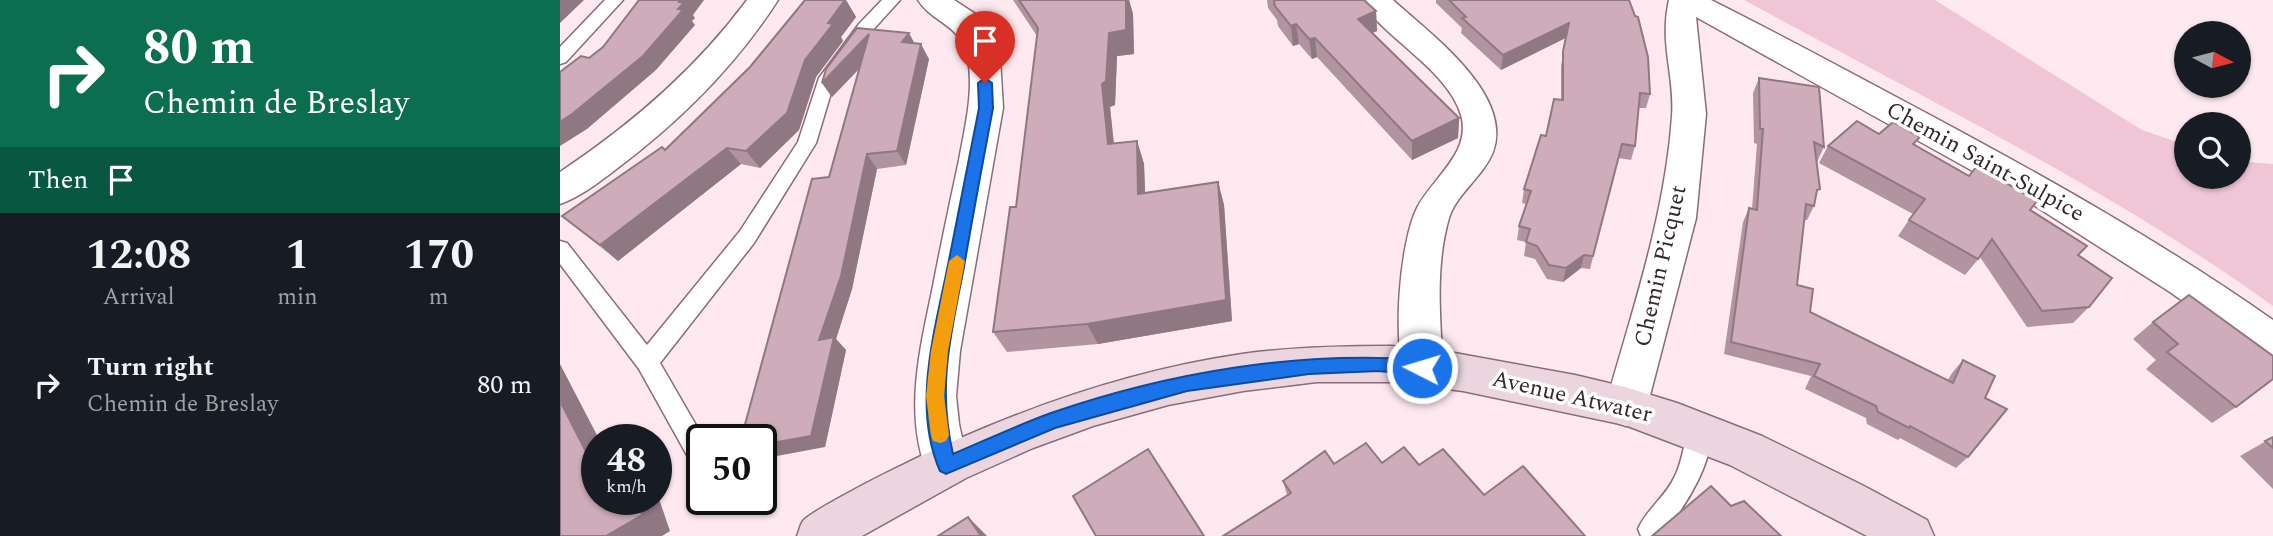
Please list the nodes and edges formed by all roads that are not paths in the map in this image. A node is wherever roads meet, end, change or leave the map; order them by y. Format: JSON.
{"nodes":[{"id":1,"x":615,"y":0,"type":"edge"},
{"id":2,"x":763,"y":0,"type":"edge"},
{"id":3,"x":892,"y":0,"type":"edge"},
{"id":4,"x":933,"y":0,"type":"edge"},
{"id":5,"x":1375,"y":0,"type":"edge"},
{"id":6,"x":1685,"y":0,"type":"edge"},
{"id":7,"x":560,"y":58,"type":"edge"},
{"id":8,"x":560,"y":190,"type":"edge"},
{"id":9,"x":560,"y":249,"type":"edge"},
{"id":10,"x":2273,"y":343,"type":"edge"},
{"id":11,"x":647,"y":362,"type":"junction"},
{"id":12,"x":1422,"y":368,"type":"junction"},
{"id":13,"x":1626,"y":407,"type":"junction"},
{"id":14,"x":686,"y":430,"type":"edge"},
{"id":15,"x":1699,"y":432,"type":"junction"},
{"id":16,"x":946,"y":465,"type":"junction"},
{"id":17,"x":1651,"y":529,"type":"dead end"},
{"id":18,"x":820,"y":536,"type":"edge"},
{"id":19,"x":1911,"y":536,"type":"edge"}],
"edges":[{"from":1,"to":7,"type":"lane"},
{"from":2,"to":8,"type":"street"},
{"from":3,"to":11,"type":"lane"},
{"from":4,"to":16,"type":"street"},
{"from":5,"to":12,"type":"street"},
{"from":6,"to":10,"type":"street","name":"Chemin Saint-Sulpice"},
{"from":6,"to":13,"type":"street","name":"Chemin Picquet"},
{"from":9,"to":11,"type":"lane"},
{"from":11,"to":14,"type":"lane"},
{"from":12,"to":13,"type":"main road","name":"Avenue Atwater"},
{"from":12,"to":16,"type":"main road","name":"Avenue Atwater"},
{"from":13,"to":15,"type":"main road","name":"Avenue Atwater"},
{"from":15,"to":17,"type":"lane"},
{"from":15,"to":19,"type":"main road","name":"Avenue Atwater"},
{"from":16,"to":18,"type":"main road","name":"Avenue Atwater"}]}
